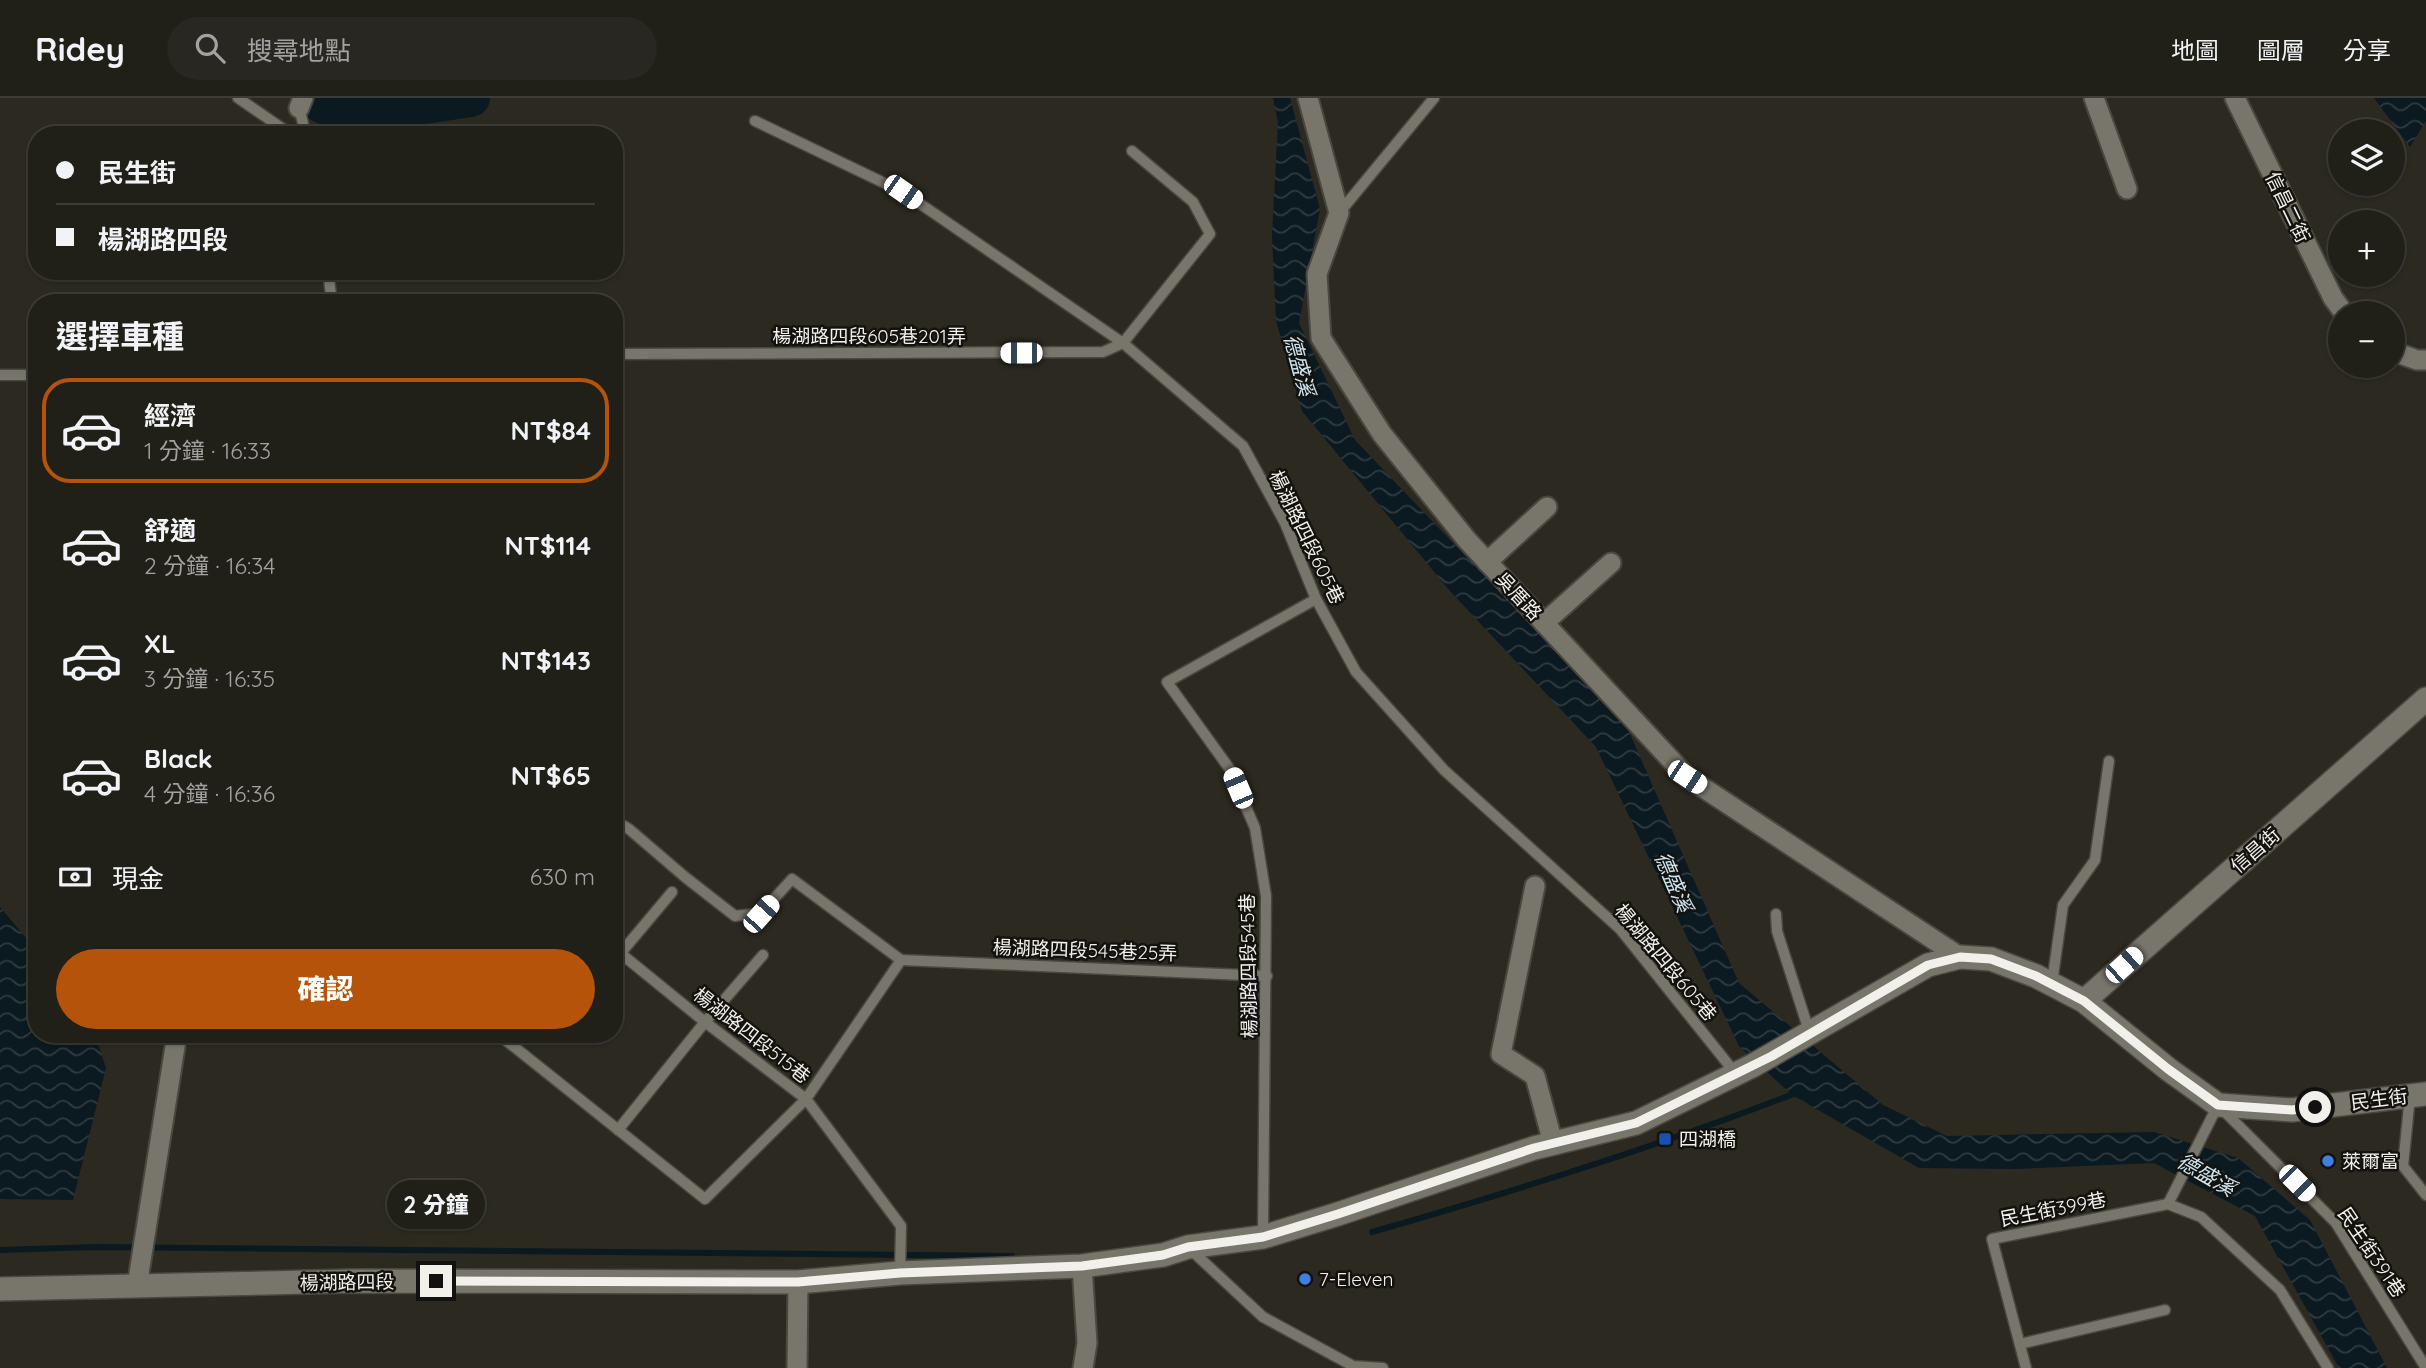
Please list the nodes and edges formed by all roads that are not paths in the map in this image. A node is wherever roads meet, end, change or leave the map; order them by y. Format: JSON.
{"nodes":[{"id":1,"x":238,"y":98,"type":"edge"},
{"id":2,"x":1308,"y":98,"type":"edge"},
{"id":3,"x":1434,"y":98,"type":"edge"},
{"id":4,"x":2094,"y":98,"type":"edge"},
{"id":5,"x":2235,"y":98,"type":"edge"},
{"id":6,"x":301,"y":103,"type":"edge"},
{"id":7,"x":755,"y":121,"type":"dead end"},
{"id":8,"x":279,"y":126,"type":"edge"},
{"id":9,"x":305,"y":126,"type":"edge"},
{"id":10,"x":1132,"y":151,"type":"dead end"},
{"id":11,"x":2127,"y":188,"type":"dead end"},
{"id":12,"x":1339,"y":213,"type":"junction"},
{"id":13,"x":2335,"y":301,"type":"edge"},
{"id":14,"x":1123,"y":343,"type":"junction"},
{"id":15,"x":623,"y":354,"type":"edge"},
{"id":16,"x":2405,"y":356,"type":"edge"},
{"id":17,"x":2426,"y":360,"type":"edge"},
{"id":18,"x":0,"y":375,"type":"edge"},
{"id":19,"x":28,"y":375,"type":"edge"},
{"id":20,"x":1546,"y":508,"type":"dead end"},
{"id":21,"x":1488,"y":562,"type":"junction"},
{"id":22,"x":1611,"y":563,"type":"dead end"},
{"id":23,"x":1316,"y":599,"type":"junction"},
{"id":24,"x":1544,"y":623,"type":"junction"},
{"id":25,"x":2426,"y":699,"type":"edge"},
{"id":26,"x":2109,"y":761,"type":"dead end"},
{"id":27,"x":623,"y":825,"type":"edge"},
{"id":28,"x":1535,"y":886,"type":"dead end"},
{"id":29,"x":672,"y":892,"type":"dead end"},
{"id":30,"x":1776,"y":914,"type":"dead end"},
{"id":31,"x":623,"y":946,"type":"edge"},
{"id":32,"x":763,"y":955,"type":"dead end"},
{"id":33,"x":1960,"y":957,"type":"junction"},
{"id":34,"x":623,"y":959,"type":"edge"},
{"id":35,"x":901,"y":960,"type":"junction"},
{"id":36,"x":1267,"y":976,"type":"junction"},
{"id":37,"x":2052,"y":984,"type":"junction"},
{"id":38,"x":2084,"y":1001,"type":"junction"},
{"id":39,"x":705,"y":1022,"type":"junction"},
{"id":40,"x":1810,"y":1035,"type":"junction"},
{"id":41,"x":176,"y":1043,"type":"edge"},
{"id":42,"x":509,"y":1043,"type":"edge"},
{"id":43,"x":1744,"y":1070,"type":"junction"},
{"id":44,"x":2418,"y":1095,"type":"edge"},
{"id":45,"x":806,"y":1099,"type":"junction"},
{"id":46,"x":2218,"y":1105,"type":"junction"},
{"id":47,"x":618,"y":1130,"type":"junction"},
{"id":48,"x":1553,"y":1143,"type":"junction"},
{"id":49,"x":2426,"y":1195,"type":"edge"},
{"id":50,"x":2168,"y":1204,"type":"junction"},
{"id":51,"x":1263,"y":1237,"type":"junction"},
{"id":52,"x":1188,"y":1247,"type":"junction"},
{"id":53,"x":1082,"y":1266,"type":"junction"},
{"id":54,"x":900,"y":1273,"type":"junction"},
{"id":55,"x":798,"y":1282,"type":"junction"},
{"id":56,"x":137,"y":1286,"type":"junction"},
{"id":57,"x":0,"y":1289,"type":"edge"},
{"id":58,"x":2165,"y":1310,"type":"dead end"},
{"id":59,"x":2020,"y":1344,"type":"junction"},
{"id":60,"x":797,"y":1368,"type":"edge"},
{"id":61,"x":1083,"y":1368,"type":"edge"},
{"id":62,"x":1383,"y":1368,"type":"edge"},
{"id":63,"x":2026,"y":1368,"type":"edge"},
{"id":64,"x":2328,"y":1368,"type":"edge"},
{"id":65,"x":2426,"y":1368,"type":"edge"}],
"edges":[{"from":1,"to":8,"type":"lane"},
{"from":2,"to":12,"type":"street"},
{"from":3,"to":12,"type":"lane"},
{"from":4,"to":11,"type":"street"},
{"from":5,"to":13,"type":"street","name":"信昌二街"},
{"from":6,"to":9,"type":"lane"},
{"from":7,"to":14,"type":"lane","name":"楊湖路四段605巷"},
{"from":10,"to":14,"type":"lane"},
{"from":12,"to":21,"type":"street","name":"吳厝路"},
{"from":14,"to":15,"type":"lane","name":"楊湖路四段605巷201弄"},
{"from":14,"to":23,"type":"lane","name":"楊湖路四段605巷"},
{"from":16,"to":17,"type":"street"},
{"from":18,"to":19,"type":"lane"},
{"from":20,"to":21,"type":"street"},
{"from":21,"to":24,"type":"street","name":"吳厝路"},
{"from":22,"to":24,"type":"street"},
{"from":23,"to":36,"type":"lane","name":"楊湖路四段545巷"},
{"from":23,"to":43,"type":"lane","name":"楊湖路四段605巷"},
{"from":24,"to":33,"type":"street","name":"吳厝路"},
{"from":25,"to":38,"type":"street","name":"信昌街"},
{"from":26,"to":37,"type":"lane"},
{"from":27,"to":35,"type":"lane"},
{"from":28,"to":48,"type":"street"},
{"from":29,"to":31,"type":"lane"},
{"from":30,"to":40,"type":"lane"},
{"from":32,"to":39,"type":"lane"},
{"from":33,"to":37,"type":"street"},
{"from":33,"to":40,"type":"street"},
{"from":34,"to":39,"type":"lane","name":"楊湖路四段515巷"},
{"from":35,"to":36,"type":"lane","name":"楊湖路四段545巷25弄"},
{"from":35,"to":45,"type":"lane"},
{"from":36,"to":51,"type":"lane","name":"楊湖路四段545巷"},
{"from":37,"to":38,"type":"street"},
{"from":38,"to":46,"type":"street"},
{"from":39,"to":45,"type":"lane","name":"楊湖路四段515巷"},
{"from":39,"to":47,"type":"lane"},
{"from":40,"to":43,"type":"street"},
{"from":41,"to":56,"type":"street"},
{"from":42,"to":47,"type":"lane"},
{"from":43,"to":48,"type":"street","name":"楊湖路四段"},
{"from":44,"to":46,"type":"street","name":"民生街"},
{"from":44,"to":49,"type":"lane"},
{"from":45,"to":47,"type":"lane"},
{"from":45,"to":54,"type":"lane","name":"楊湖路四段515巷"},
{"from":46,"to":50,"type":"lane"},
{"from":46,"to":65,"type":"lane","name":"民生街391巷"},
{"from":48,"to":51,"type":"street","name":"楊湖路四段"},
{"from":50,"to":59,"type":"lane","name":"民生街399巷"},
{"from":50,"to":64,"type":"lane"},
{"from":51,"to":52,"type":"street","name":"楊湖路四段"},
{"from":52,"to":53,"type":"street","name":"楊湖路四段"},
{"from":52,"to":62,"type":"lane"},
{"from":53,"to":54,"type":"street","name":"楊湖路四段"},
{"from":53,"to":61,"type":"street"},
{"from":54,"to":55,"type":"street","name":"楊湖路四段"},
{"from":55,"to":56,"type":"street","name":"楊湖路四段"},
{"from":55,"to":60,"type":"street"},
{"from":56,"to":57,"type":"street","name":"楊湖路四段"},
{"from":58,"to":59,"type":"lane"},
{"from":59,"to":63,"type":"lane","name":"民生街399巷"}]}
